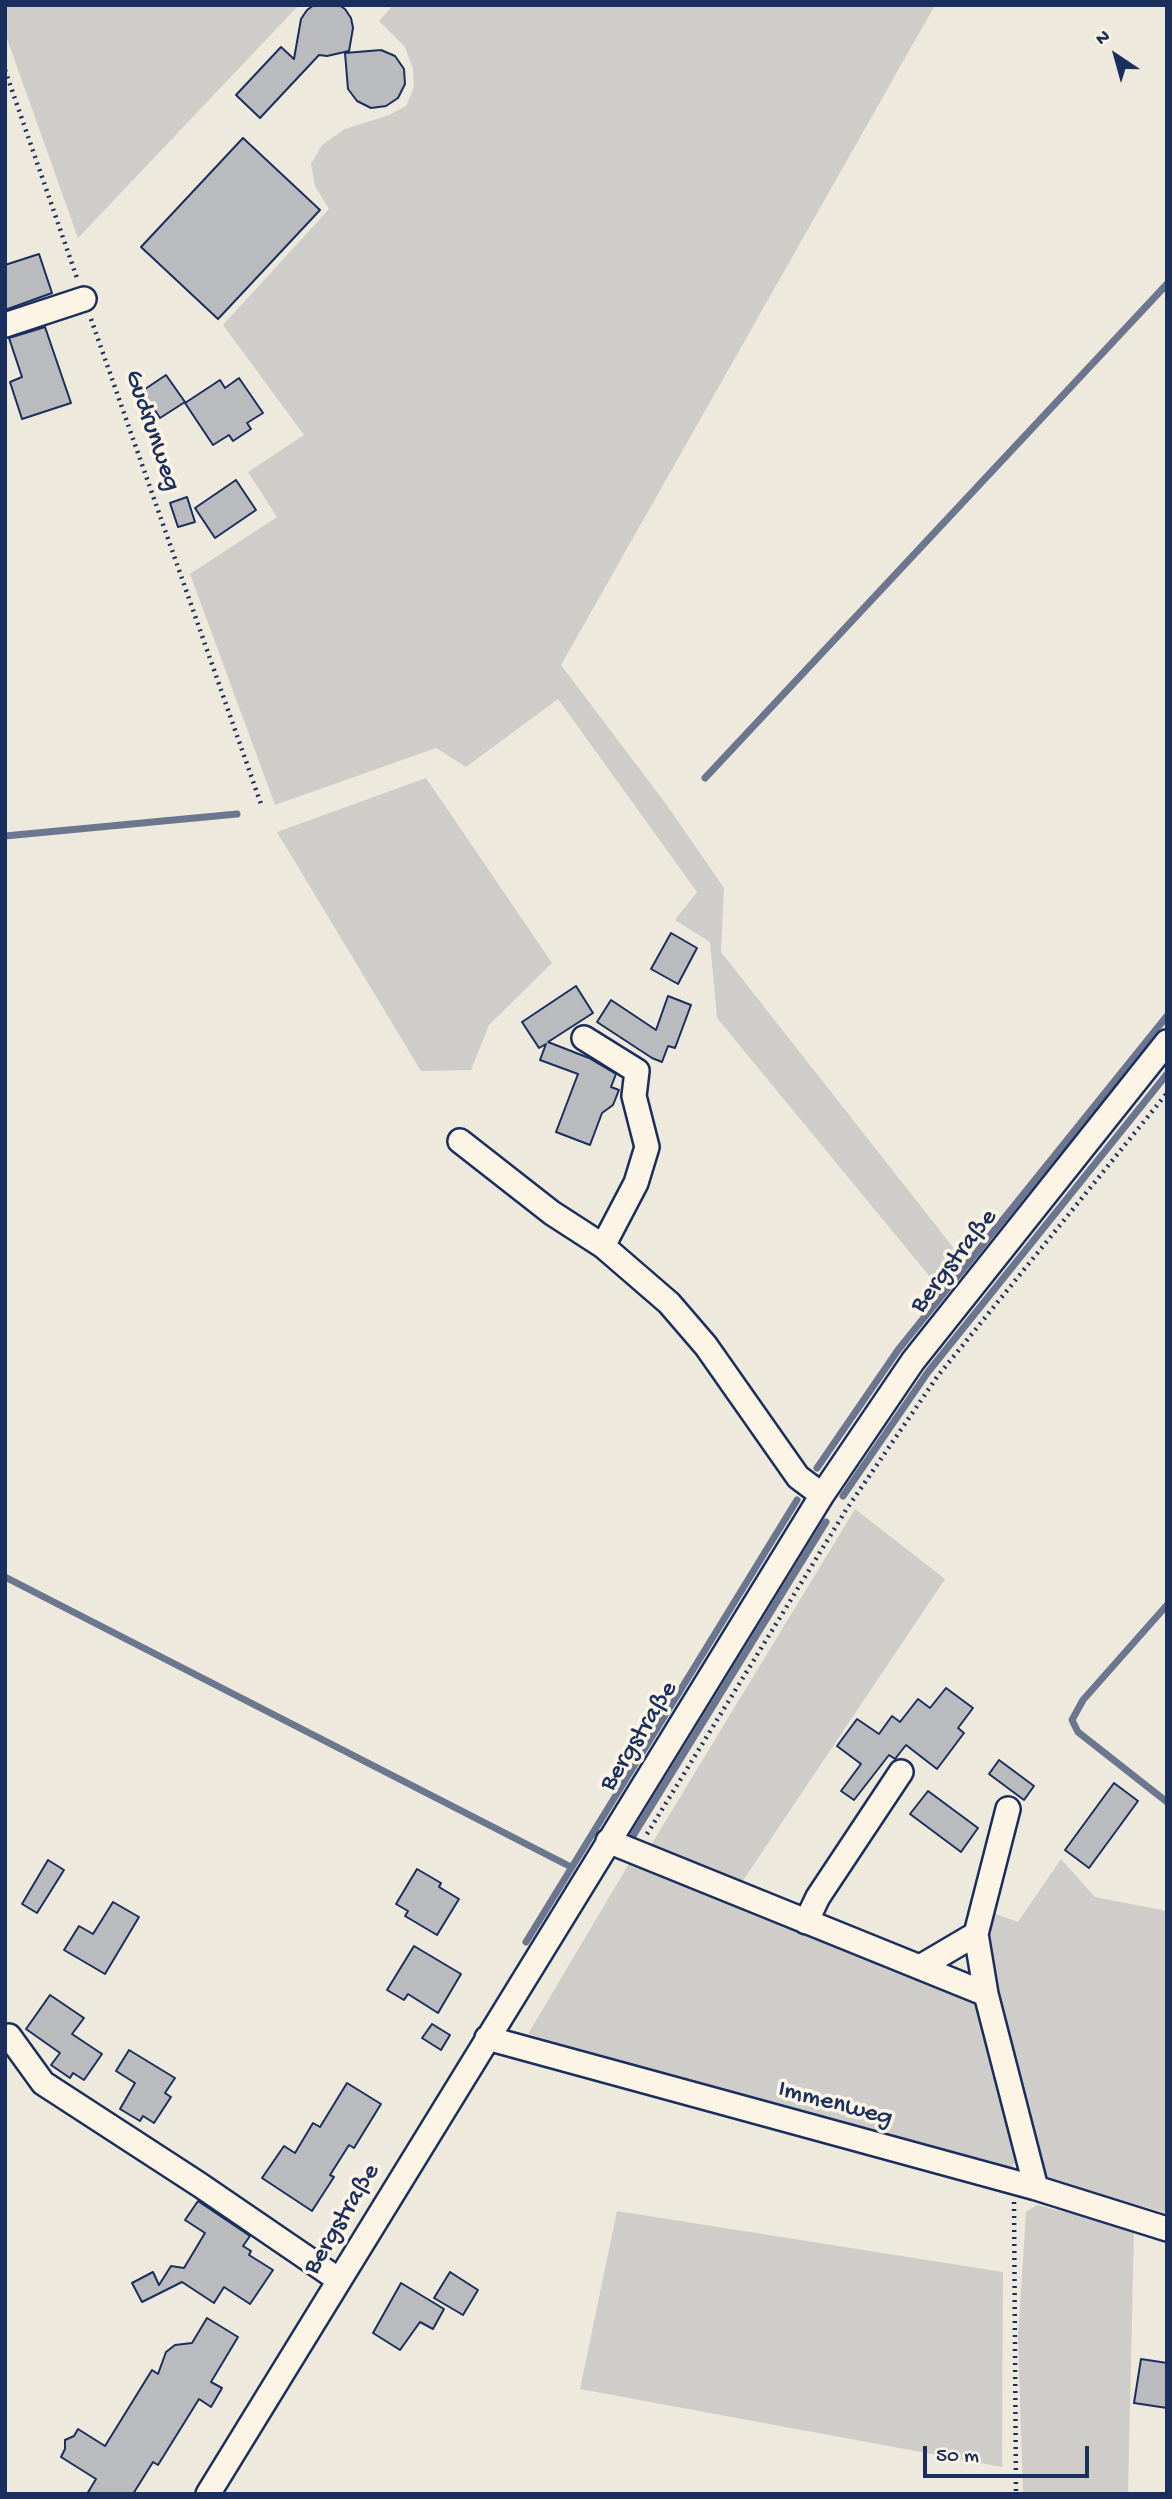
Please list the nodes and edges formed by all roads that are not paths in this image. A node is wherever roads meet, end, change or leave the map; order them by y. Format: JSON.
{"nodes":[{"id":1,"x":84,"y":299,"type":"road end"},
{"id":2,"x":5,"y":325,"type":"edge"},
{"id":3,"x":584,"y":1038,"type":"dead end"},
{"id":4,"x":1167,"y":1042,"type":"edge"},
{"id":5,"x":460,"y":1141,"type":"dead end"},
{"id":6,"x":603,"y":1246,"type":"junction"},
{"id":7,"x":822,"y":1495,"type":"junction"},
{"id":8,"x":901,"y":1772,"type":"dead end"},
{"id":9,"x":1008,"y":1809,"type":"dead end"},
{"id":10,"x":608,"y":1841,"type":"junction"},
{"id":11,"x":806,"y":1922,"type":"junction"},
{"id":12,"x":976,"y":1934,"type":"junction"},
{"id":13,"x":920,"y":1968,"type":"junction"},
{"id":14,"x":986,"y":1994,"type":"junction"},
{"id":15,"x":9,"y":2036,"type":"dead end"},
{"id":16,"x":487,"y":2038,"type":"junction"},
{"id":17,"x":1027,"y":2186,"type":"junction"},
{"id":18,"x":1167,"y":2229,"type":"edge"},
{"id":19,"x":339,"y":2280,"type":"junction"},
{"id":20,"x":208,"y":2494,"type":"edge"}],
"edges":[{"from":1,"to":2,"type":"street"},
{"from":3,"to":6,"type":"street"},
{"from":4,"to":7,"type":"street","name":"Bergstraße"},
{"from":5,"to":6,"type":"street"},
{"from":6,"to":7,"type":"street"},
{"from":7,"to":10,"type":"street","name":"Bergstraße"},
{"from":8,"to":11,"type":"street"},
{"from":9,"to":12,"type":"street"},
{"from":10,"to":11,"type":"street"},
{"from":10,"to":16,"type":"street","name":"Bergstraße"},
{"from":11,"to":13,"type":"street"},
{"from":12,"to":13,"type":"street"},
{"from":12,"to":14,"type":"street"},
{"from":13,"to":14,"type":"street"},
{"from":14,"to":17,"type":"street"},
{"from":15,"to":19,"type":"street"},
{"from":16,"to":17,"type":"street","name":"Immenweg"},
{"from":16,"to":19,"type":"street","name":"Bergstraße"},
{"from":17,"to":18,"type":"street","name":"Immenweg"},
{"from":19,"to":20,"type":"street","name":"Bergstraße"}]}
